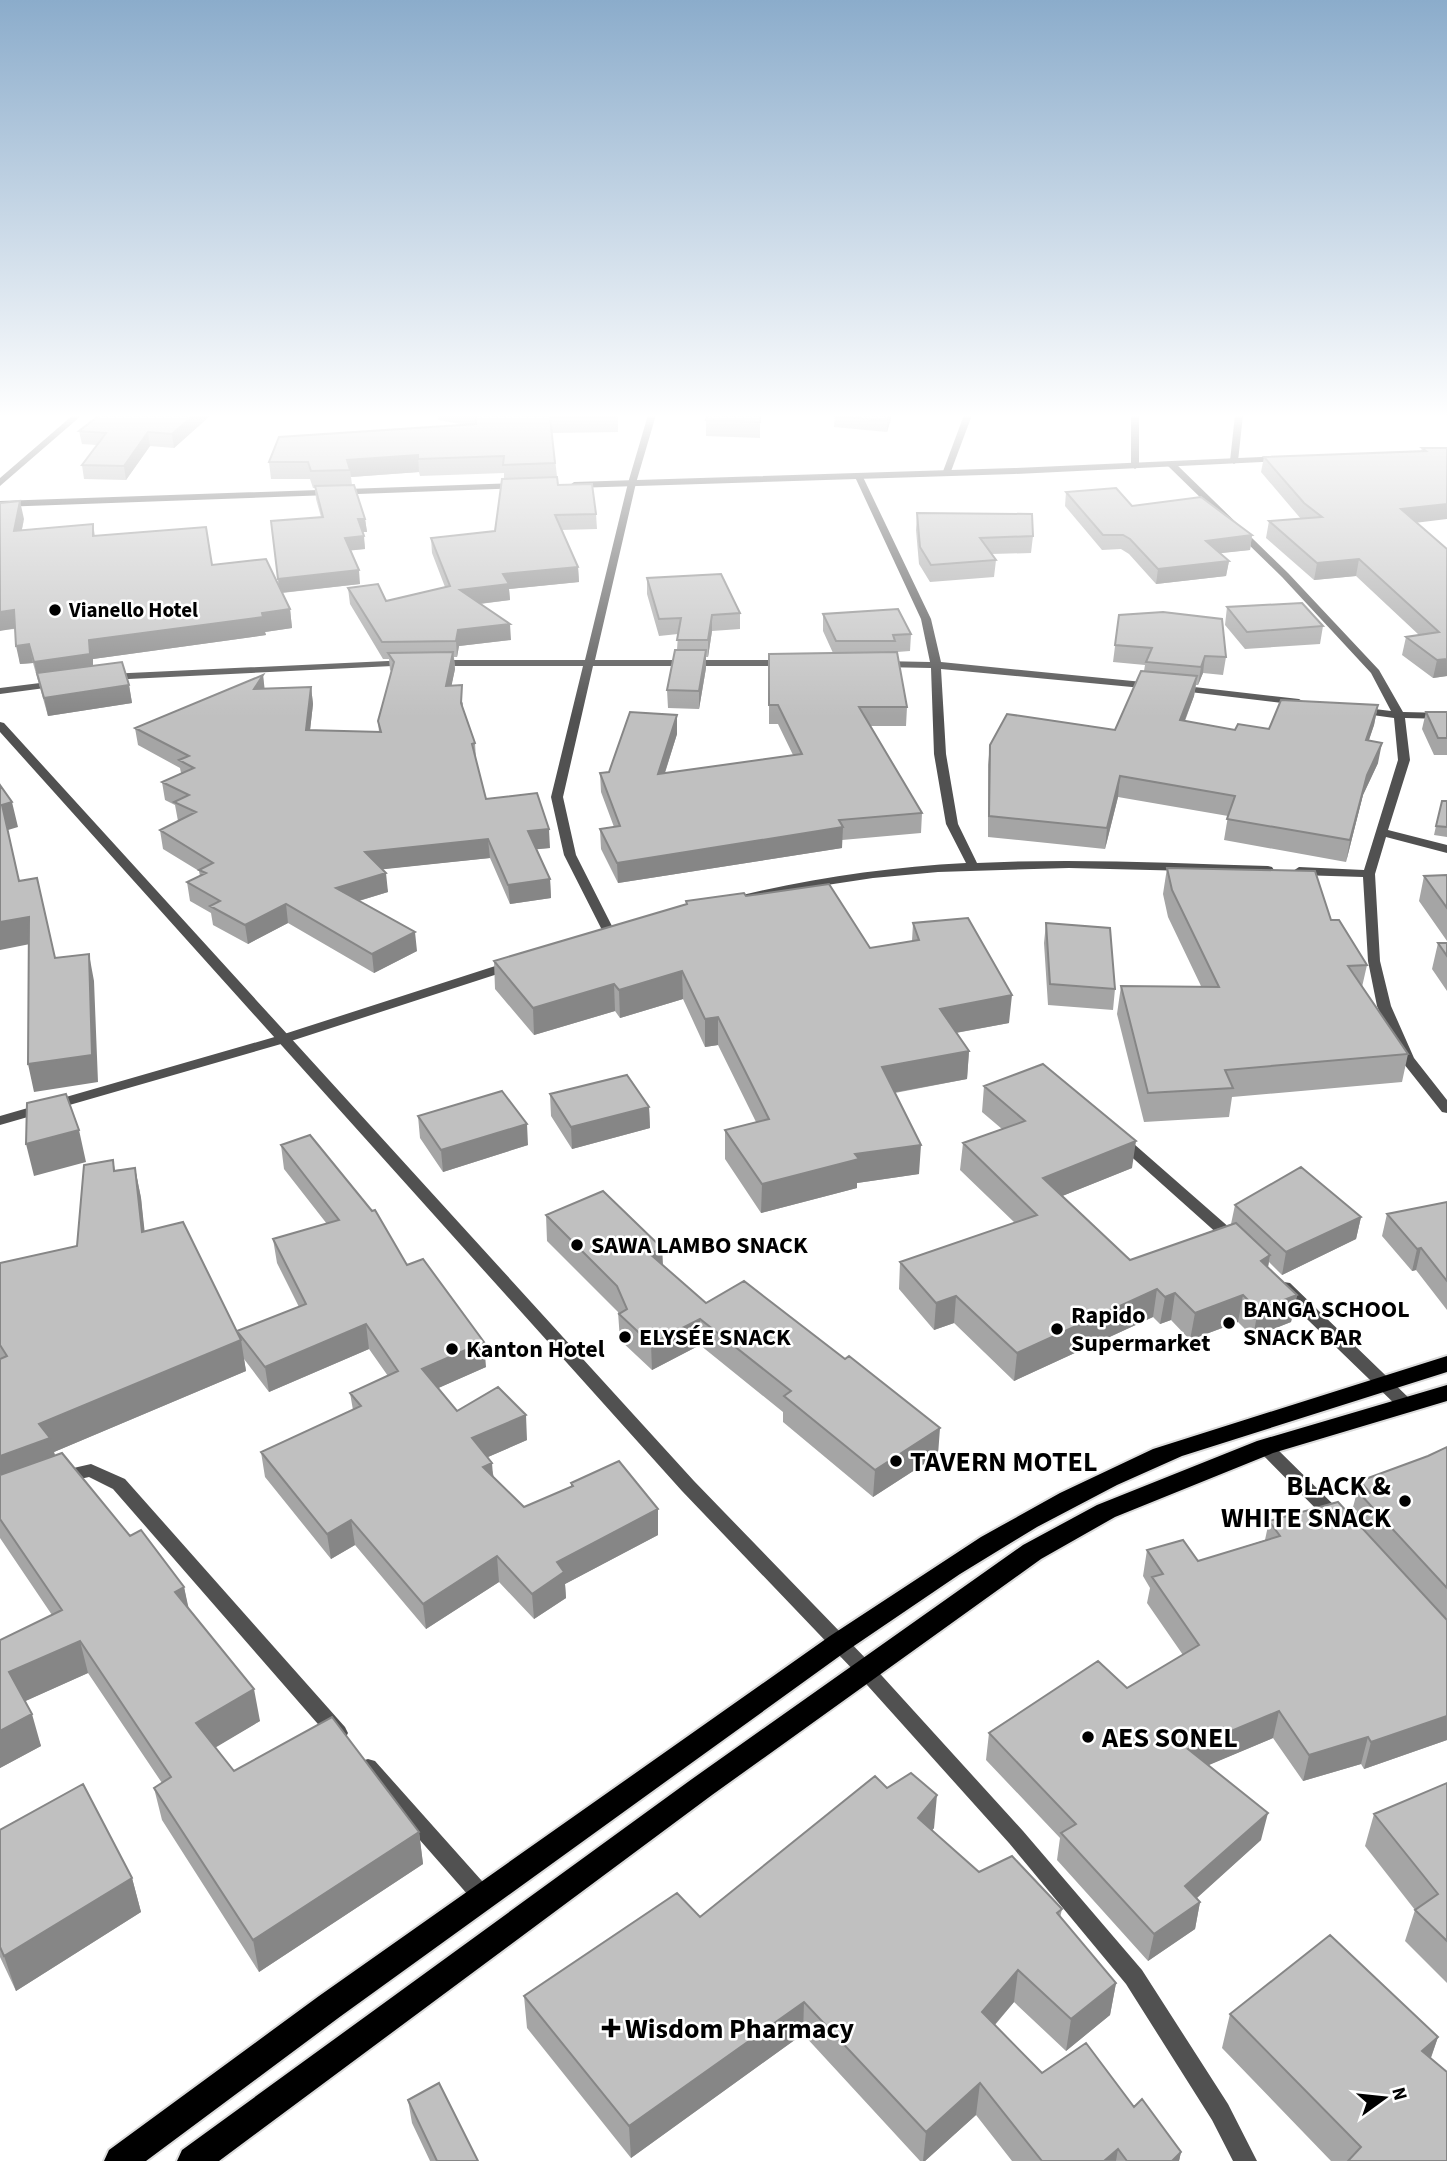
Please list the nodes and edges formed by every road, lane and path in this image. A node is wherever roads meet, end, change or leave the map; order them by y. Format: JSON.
{"nodes":[{"id":1,"x":624,"y":516,"type":"edge"},
{"id":2,"x":877,"y":516,"type":"edge"},
{"id":3,"x":1224,"y":516,"type":"edge"},
{"id":4,"x":590,"y":661,"type":"junction"},
{"id":5,"x":805,"y":663,"type":"edge"},
{"id":6,"x":872,"y":664,"type":"edge"},
{"id":7,"x":936,"y":665,"type":"junction"},
{"id":8,"x":91,"y":679,"type":"edge"},
{"id":9,"x":65,"y":682,"type":"edge"},
{"id":10,"x":0,"y":691,"type":"edge"},
{"id":11,"x":1317,"y":705,"type":"edge"},
{"id":12,"x":1345,"y":708,"type":"edge"},
{"id":13,"x":1399,"y":715,"type":"junction"},
{"id":14,"x":1447,"y":716,"type":"edge"},
{"id":15,"x":0,"y":725,"type":"edge"},
{"id":16,"x":1382,"y":832,"type":"junction"},
{"id":17,"x":1447,"y":849,"type":"edge"},
{"id":18,"x":972,"y":864,"type":"junction"},
{"id":19,"x":1369,"y":874,"type":"junction"},
{"id":20,"x":728,"y":902,"type":"edge"},
{"id":21,"x":610,"y":933,"type":"edge"},
{"id":22,"x":518,"y":962,"type":"edge"},
{"id":23,"x":283,"y":1039,"type":"junction"},
{"id":24,"x":1447,"y":1109,"type":"edge"},
{"id":25,"x":0,"y":1121,"type":"edge"},
{"id":26,"x":1108,"y":1129,"type":"edge"},
{"id":27,"x":1244,"y":1250,"type":"edge"},
{"id":28,"x":1275,"y":1278,"type":"edge"},
{"id":29,"x":1447,"y":1364,"type":"edge"},
{"id":30,"x":1385,"y":1381,"type":"junction"},
{"id":31,"x":1447,"y":1393,"type":"edge"},
{"id":32,"x":1405,"y":1404,"type":"junction"},
{"id":33,"x":1265,"y":1447,"type":"junction"},
{"id":34,"x":37,"y":1485,"type":"edge"},
{"id":35,"x":1353,"y":1536,"type":"edge"},
{"id":36,"x":839,"y":1643,"type":"junction"},
{"id":37,"x":866,"y":1671,"type":"junction"},
{"id":38,"x":483,"y":1897,"type":"junction"},
{"id":39,"x":120,"y":2161,"type":"edge"},
{"id":40,"x":193,"y":2161,"type":"edge"},
{"id":41,"x":1245,"y":2161,"type":"edge"}],
"edges":[{"from":1,"to":4,"type":"street"},
{"from":2,"to":7,"type":"street"},
{"from":3,"to":13,"type":"street"},
{"from":4,"to":5,"type":"street"},
{"from":4,"to":8,"type":"street"},
{"from":4,"to":21,"type":"street"},
{"from":6,"to":7,"type":"street"},
{"from":7,"to":11,"type":"street"},
{"from":7,"to":18,"type":"street"},
{"from":9,"to":10,"type":"street"},
{"from":12,"to":13,"type":"street"},
{"from":13,"to":14,"type":"street"},
{"from":13,"to":16,"type":"street"},
{"from":15,"to":23,"type":"street"},
{"from":16,"to":17,"type":"street"},
{"from":16,"to":19,"type":"street"},
{"from":18,"to":19,"type":"street"},
{"from":18,"to":20,"type":"street"},
{"from":19,"to":24,"type":"street"},
{"from":22,"to":23,"type":"street"},
{"from":23,"to":25,"type":"street"},
{"from":23,"to":36,"type":"street"},
{"from":26,"to":27,"type":"street"},
{"from":28,"to":30,"type":"street"},
{"from":29,"to":30,"type":"highway"},
{"from":30,"to":32,"type":"street"},
{"from":30,"to":36,"type":"highway"},
{"from":31,"to":32,"type":"highway"},
{"from":32,"to":33,"type":"highway"},
{"from":33,"to":35,"type":"street"},
{"from":33,"to":37,"type":"highway"},
{"from":34,"to":38,"type":"street"},
{"from":36,"to":37,"type":"street"},
{"from":36,"to":38,"type":"highway"},
{"from":37,"to":40,"type":"highway"},
{"from":37,"to":41,"type":"street"},
{"from":38,"to":39,"type":"highway"}]}
